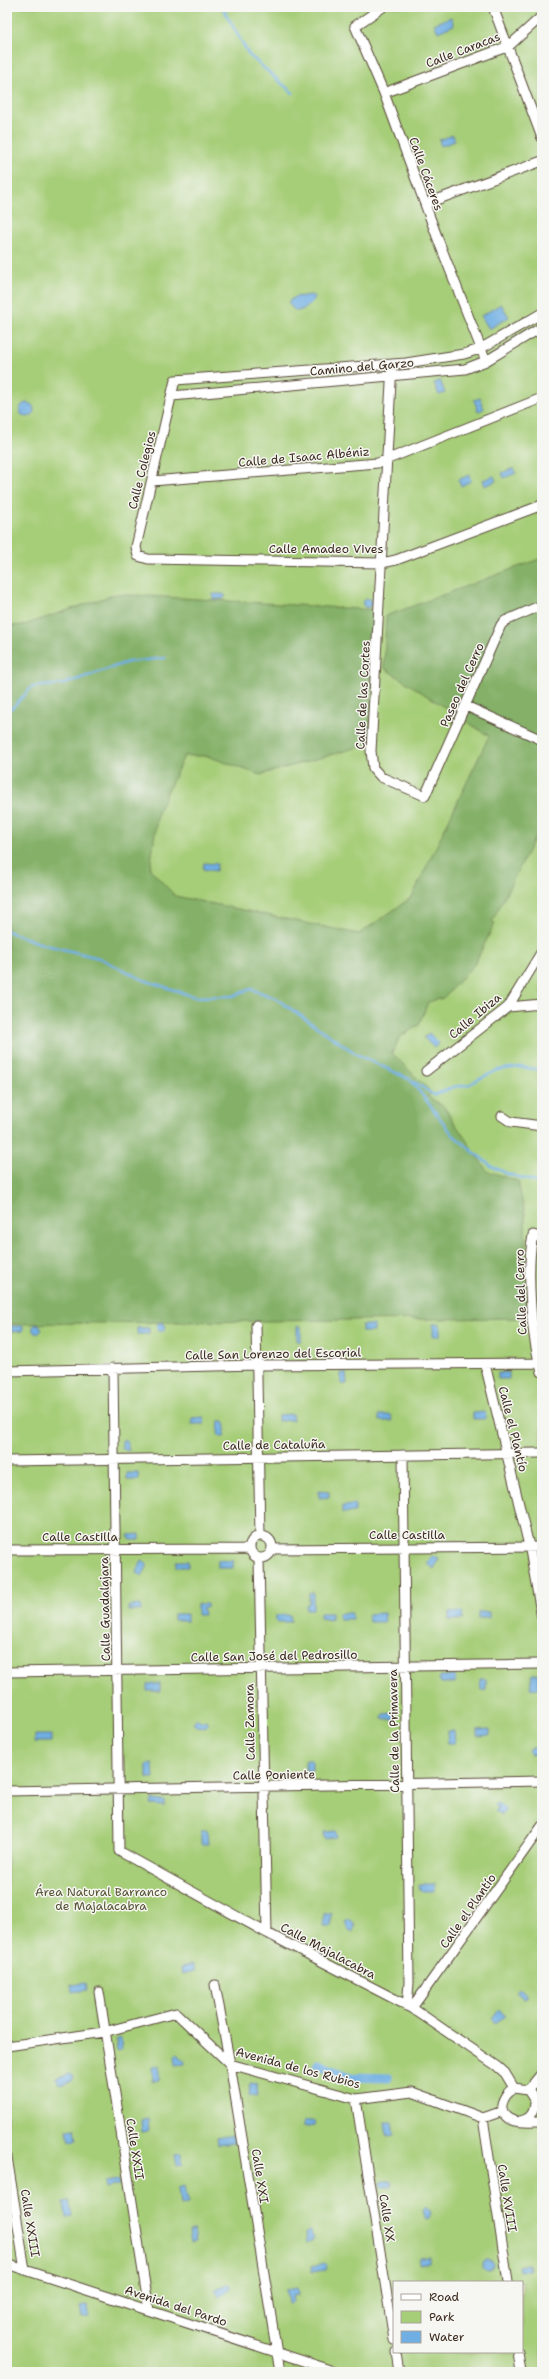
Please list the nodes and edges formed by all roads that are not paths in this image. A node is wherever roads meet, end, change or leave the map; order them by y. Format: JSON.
{"nodes":[{"id":1,"x":383,"y":7,"type":"edge"},
{"id":2,"x":493,"y":7,"type":"edge"},
{"id":3,"x":542,"y":16,"type":"edge"},
{"id":4,"x":509,"y":46,"type":"junction"},
{"id":5,"x":384,"y":93,"type":"junction"},
{"id":6,"x":542,"y":138,"type":"edge"},
{"id":7,"x":542,"y":161,"type":"edge"},
{"id":8,"x":425,"y":204,"type":"junction"},
{"id":9,"x":542,"y":312,"type":"edge"},
{"id":10,"x":542,"y":327,"type":"edge"},
{"id":11,"x":480,"y":349,"type":"junction"},
{"id":12,"x":486,"y":361,"type":"junction"},
{"id":13,"x":392,"y":364,"type":"junction"},
{"id":14,"x":393,"y":377,"type":"junction"},
{"id":15,"x":176,"y":380,"type":"joint"},
{"id":16,"x":172,"y":396,"type":"junction"},
{"id":17,"x":542,"y":398,"type":"edge"},
{"id":18,"x":388,"y":459,"type":"junction"},
{"id":19,"x":152,"y":481,"type":"junction"},
{"id":20,"x":542,"y":505,"type":"edge"},
{"id":21,"x":148,"y":560,"type":"joint"},
{"id":22,"x":382,"y":563,"type":"junction"},
{"id":23,"x":542,"y":605,"type":"edge"},
{"id":24,"x":466,"y":706,"type":"junction"},
{"id":25,"x":542,"y":740,"type":"edge"},
{"id":26,"x":425,"y":796,"type":"joint"},
{"id":27,"x":542,"y":951,"type":"edge"},
{"id":28,"x":542,"y":1004,"type":"edge"},
{"id":29,"x":508,"y":1007,"type":"junction"},
{"id":30,"x":426,"y":1071,"type":"dead end"},
{"id":31,"x":502,"y":1116,"type":"dead end"},
{"id":32,"x":542,"y":1126,"type":"edge"},
{"id":33,"x":542,"y":1238,"type":"edge"},
{"id":34,"x":256,"y":1325,"type":"dead end"},
{"id":35,"x":539,"y":1363,"type":"junction"},
{"id":36,"x":485,"y":1364,"type":"junction"},
{"id":37,"x":257,"y":1365,"type":"junction"},
{"id":38,"x":113,"y":1368,"type":"junction"},
{"id":39,"x":7,"y":1371,"type":"edge"},
{"id":40,"x":542,"y":1372,"type":"edge"},
{"id":41,"x":542,"y":1452,"type":"edge"},
{"id":42,"x":506,"y":1454,"type":"junction"},
{"id":43,"x":403,"y":1455,"type":"junction"},
{"id":44,"x":259,"y":1457,"type":"junction"},
{"id":45,"x":116,"y":1458,"type":"junction"},
{"id":46,"x":7,"y":1461,"type":"edge"},
{"id":47,"x":260,"y":1536,"type":"junction"},
{"id":48,"x":404,"y":1546,"type":"junction"},
{"id":49,"x":529,"y":1547,"type":"junction"},
{"id":50,"x":542,"y":1547,"type":"edge"},
{"id":51,"x":272,"y":1548,"type":"junction"},
{"id":52,"x":117,"y":1549,"type":"junction"},
{"id":53,"x":249,"y":1549,"type":"junction"},
{"id":54,"x":7,"y":1550,"type":"edge"},
{"id":55,"x":259,"y":1559,"type":"junction"},
{"id":56,"x":542,"y":1618,"type":"edge"},
{"id":57,"x":542,"y":1664,"type":"edge"},
{"id":58,"x":405,"y":1666,"type":"junction"},
{"id":59,"x":261,"y":1669,"type":"junction"},
{"id":60,"x":118,"y":1670,"type":"junction"},
{"id":61,"x":7,"y":1672,"type":"edge"},
{"id":62,"x":542,"y":1781,"type":"edge"},
{"id":63,"x":407,"y":1784,"type":"junction"},
{"id":64,"x":264,"y":1787,"type":"junction"},
{"id":65,"x":119,"y":1789,"type":"junction"},
{"id":66,"x":7,"y":1791,"type":"edge"},
{"id":67,"x":542,"y":1826,"type":"edge"},
{"id":68,"x":119,"y":1850,"type":"joint"},
{"id":69,"x":267,"y":1933,"type":"junction"},
{"id":70,"x":215,"y":1985,"type":"dead end"},
{"id":71,"x":99,"y":1992,"type":"dead end"},
{"id":72,"x":410,"y":2007,"type":"junction"},
{"id":73,"x":104,"y":2032,"type":"junction"},
{"id":74,"x":7,"y":2046,"type":"edge"},
{"id":75,"x":230,"y":2064,"type":"junction"},
{"id":76,"x":542,"y":2073,"type":"edge"},
{"id":77,"x":514,"y":2088,"type":"junction"},
{"id":78,"x":528,"y":2090,"type":"junction"},
{"id":79,"x":356,"y":2099,"type":"junction"},
{"id":80,"x":539,"y":2108,"type":"edge"},
{"id":81,"x":503,"y":2111,"type":"junction"},
{"id":82,"x":483,"y":2118,"type":"junction"},
{"id":83,"x":520,"y":2121,"type":"junction"},
{"id":84,"x":542,"y":2122,"type":"edge"},
{"id":85,"x":7,"y":2157,"type":"edge"},
{"id":86,"x":7,"y":2264,"type":"edge"},
{"id":87,"x":25,"y":2270,"type":"junction"},
{"id":88,"x":508,"y":2281,"type":"edge"},
{"id":89,"x":149,"y":2310,"type":"junction"},
{"id":90,"x":393,"y":2334,"type":"edge"},
{"id":91,"x":277,"y":2352,"type":"junction"},
{"id":92,"x":396,"y":2353,"type":"edge"},
{"id":93,"x":518,"y":2353,"type":"edge"},
{"id":94,"x":280,"y":2372,"type":"edge"},
{"id":95,"x":337,"y":2372,"type":"edge"},
{"id":96,"x":399,"y":2372,"type":"edge"},
{"id":97,"x":521,"y":2372,"type":"edge"}],
"edges":[{"from":1,"to":5,"type":"street","name":"Calle Cáceres"},
{"from":2,"to":4,"type":"street"},
{"from":3,"to":4,"type":"street","name":"Calle Caracas"},
{"from":4,"to":5,"type":"street","name":"Calle Caracas"},
{"from":4,"to":6,"type":"street"},
{"from":5,"to":8,"type":"street","name":"Calle Cáceres"},
{"from":7,"to":8,"type":"street"},
{"from":8,"to":11,"type":"street","name":"Calle Cáceres"},
{"from":9,"to":11,"type":"street","name":"Camino del Garzo"},
{"from":10,"to":12,"type":"street","name":"Camino del Garzo"},
{"from":11,"to":12,"type":"street","name":"Calle Cáceres"},
{"from":11,"to":13,"type":"street","name":"Camino del Garzo"},
{"from":12,"to":14,"type":"street","name":"Camino del Garzo"},
{"from":13,"to":14,"type":"street"},
{"from":13,"to":15,"type":"street","name":"Camino del Garzo"},
{"from":14,"to":16,"type":"street","name":"Camino del Garzo"},
{"from":14,"to":18,"type":"street"},
{"from":15,"to":16,"type":"street","name":"Calle Colegios"},
{"from":16,"to":19,"type":"street","name":"Calle Colegios"},
{"from":17,"to":18,"type":"street","name":"Calle de Isaac Albéniz"},
{"from":18,"to":19,"type":"street","name":"Calle de Isaac Albéniz"},
{"from":18,"to":22,"type":"street"},
{"from":19,"to":21,"type":"street","name":"Calle Colegios"},
{"from":20,"to":22,"type":"street","name":"Calle Amadeo Vives"},
{"from":21,"to":22,"type":"street","name":"Calle Amadeo Vives"},
{"from":22,"to":26,"type":"street","name":"Calle de las Cortes"},
{"from":23,"to":24,"type":"street","name":"Paseo del Cerro"},
{"from":24,"to":25,"type":"street"},
{"from":24,"to":26,"type":"street","name":"Paseo del Cerro"},
{"from":27,"to":29,"type":"street","name":"Calle Ibiza"},
{"from":28,"to":29,"type":"street"},
{"from":29,"to":30,"type":"street","name":"Calle Ibiza"},
{"from":31,"to":32,"type":"street"},
{"from":33,"to":35,"type":"street","name":"Calle del Cerro"},
{"from":34,"to":37,"type":"street"},
{"from":35,"to":36,"type":"street","name":"Calle San Lorenzo del Escorial"},
{"from":35,"to":40,"type":"street","name":"Calle del Cerro"},
{"from":36,"to":37,"type":"street","name":"Calle San Lorenzo del Escorial"},
{"from":36,"to":42,"type":"street","name":"Calle el Plantío"},
{"from":37,"to":38,"type":"street","name":"Calle San Lorenzo del Escorial"},
{"from":37,"to":44,"type":"street"},
{"from":38,"to":39,"type":"street","name":"Calle San Lorenzo del Escorial"},
{"from":38,"to":45,"type":"street","name":"Calle Guadalajara"},
{"from":41,"to":42,"type":"street","name":"Calle de Cataluña"},
{"from":42,"to":43,"type":"street","name":"Calle de Cataluña"},
{"from":42,"to":49,"type":"street","name":"Calle el Plantío"},
{"from":43,"to":44,"type":"street","name":"Calle de Cataluña"},
{"from":43,"to":48,"type":"street","name":"Calle de la Primavera"},
{"from":44,"to":45,"type":"street","name":"Calle de Cataluña"},
{"from":44,"to":47,"type":"street"},
{"from":45,"to":46,"type":"street","name":"Calle de Cataluña"},
{"from":45,"to":52,"type":"street","name":"Calle Guadalajara"},
{"from":47,"to":51,"type":"street"},
{"from":47,"to":53,"type":"street"},
{"from":48,"to":49,"type":"street","name":"Calle Castilla"},
{"from":48,"to":51,"type":"street","name":"Calle Castilla"},
{"from":48,"to":58,"type":"street","name":"Calle de la Primavera"},
{"from":49,"to":50,"type":"street","name":"Calle Castilla"},
{"from":49,"to":56,"type":"street","name":"Calle el Plantío"},
{"from":51,"to":55,"type":"street"},
{"from":52,"to":53,"type":"street","name":"Calle Castilla"},
{"from":52,"to":54,"type":"street","name":"Calle Castilla"},
{"from":52,"to":60,"type":"street","name":"Calle Guadalajara"},
{"from":53,"to":55,"type":"street"},
{"from":55,"to":59,"type":"street","name":"Calle Zamora"},
{"from":57,"to":58,"type":"street","name":"Calle San José del Pedrosillo"},
{"from":58,"to":59,"type":"street","name":"Calle San José del Pedrosillo"},
{"from":58,"to":63,"type":"street","name":"Calle de la Primavera"},
{"from":59,"to":60,"type":"street","name":"Calle San José del Pedrosillo"},
{"from":59,"to":64,"type":"street","name":"Calle Zamora"},
{"from":60,"to":61,"type":"street","name":"Calle San José del Pedrosillo"},
{"from":60,"to":65,"type":"street","name":"Calle Guadalajara"},
{"from":62,"to":63,"type":"street","name":"Calle Poniente"},
{"from":63,"to":64,"type":"street","name":"Calle Poniente"},
{"from":63,"to":72,"type":"street","name":"Calle de la Primavera"},
{"from":64,"to":65,"type":"street","name":"Calle Poniente"},
{"from":64,"to":69,"type":"street","name":"Calle Zamora"},
{"from":65,"to":66,"type":"street","name":"Calle Poniente"},
{"from":65,"to":68,"type":"street","name":"Calle Guadalajara"},
{"from":67,"to":72,"type":"street","name":"Calle el Plantío"},
{"from":68,"to":69,"type":"street","name":"Calle Majalacabra"},
{"from":69,"to":72,"type":"street","name":"Calle Majalacabra"},
{"from":70,"to":75,"type":"street","name":"Calle XXI"},
{"from":71,"to":73,"type":"street","name":"Calle XXII"},
{"from":72,"to":77,"type":"street","name":"Calle Majalacabra"},
{"from":73,"to":74,"type":"street","name":"Avenida de los Rubios"},
{"from":73,"to":75,"type":"street","name":"Avenida de los Rubios"},
{"from":73,"to":89,"type":"street","name":"Calle XXII"},
{"from":75,"to":79,"type":"street","name":"Avenida de los Rubios"},
{"from":75,"to":91,"type":"street","name":"Calle XXI"},
{"from":76,"to":78,"type":"street"},
{"from":77,"to":78,"type":"street"},
{"from":77,"to":81,"type":"street"},
{"from":78,"to":80,"type":"street"},
{"from":79,"to":82,"type":"street","name":"Avenida de los Rubios"},
{"from":79,"to":90,"type":"street","name":"Calle XX"},
{"from":80,"to":83,"type":"street"},
{"from":81,"to":82,"type":"street"},
{"from":81,"to":83,"type":"street"},
{"from":82,"to":88,"type":"street","name":"Calle XVIII"},
{"from":83,"to":84,"type":"street"},
{"from":85,"to":87,"type":"street","name":"Calle XXIII"},
{"from":86,"to":87,"type":"street","name":"Avenida del Pardo"},
{"from":87,"to":89,"type":"street","name":"Avenida del Pardo"},
{"from":89,"to":91,"type":"street","name":"Avenida del Pardo"},
{"from":91,"to":94,"type":"street","name":"Calle XXI"},
{"from":91,"to":95,"type":"street","name":"Avenida del Pardo"},
{"from":92,"to":96,"type":"street"},
{"from":93,"to":97,"type":"street"}]}
